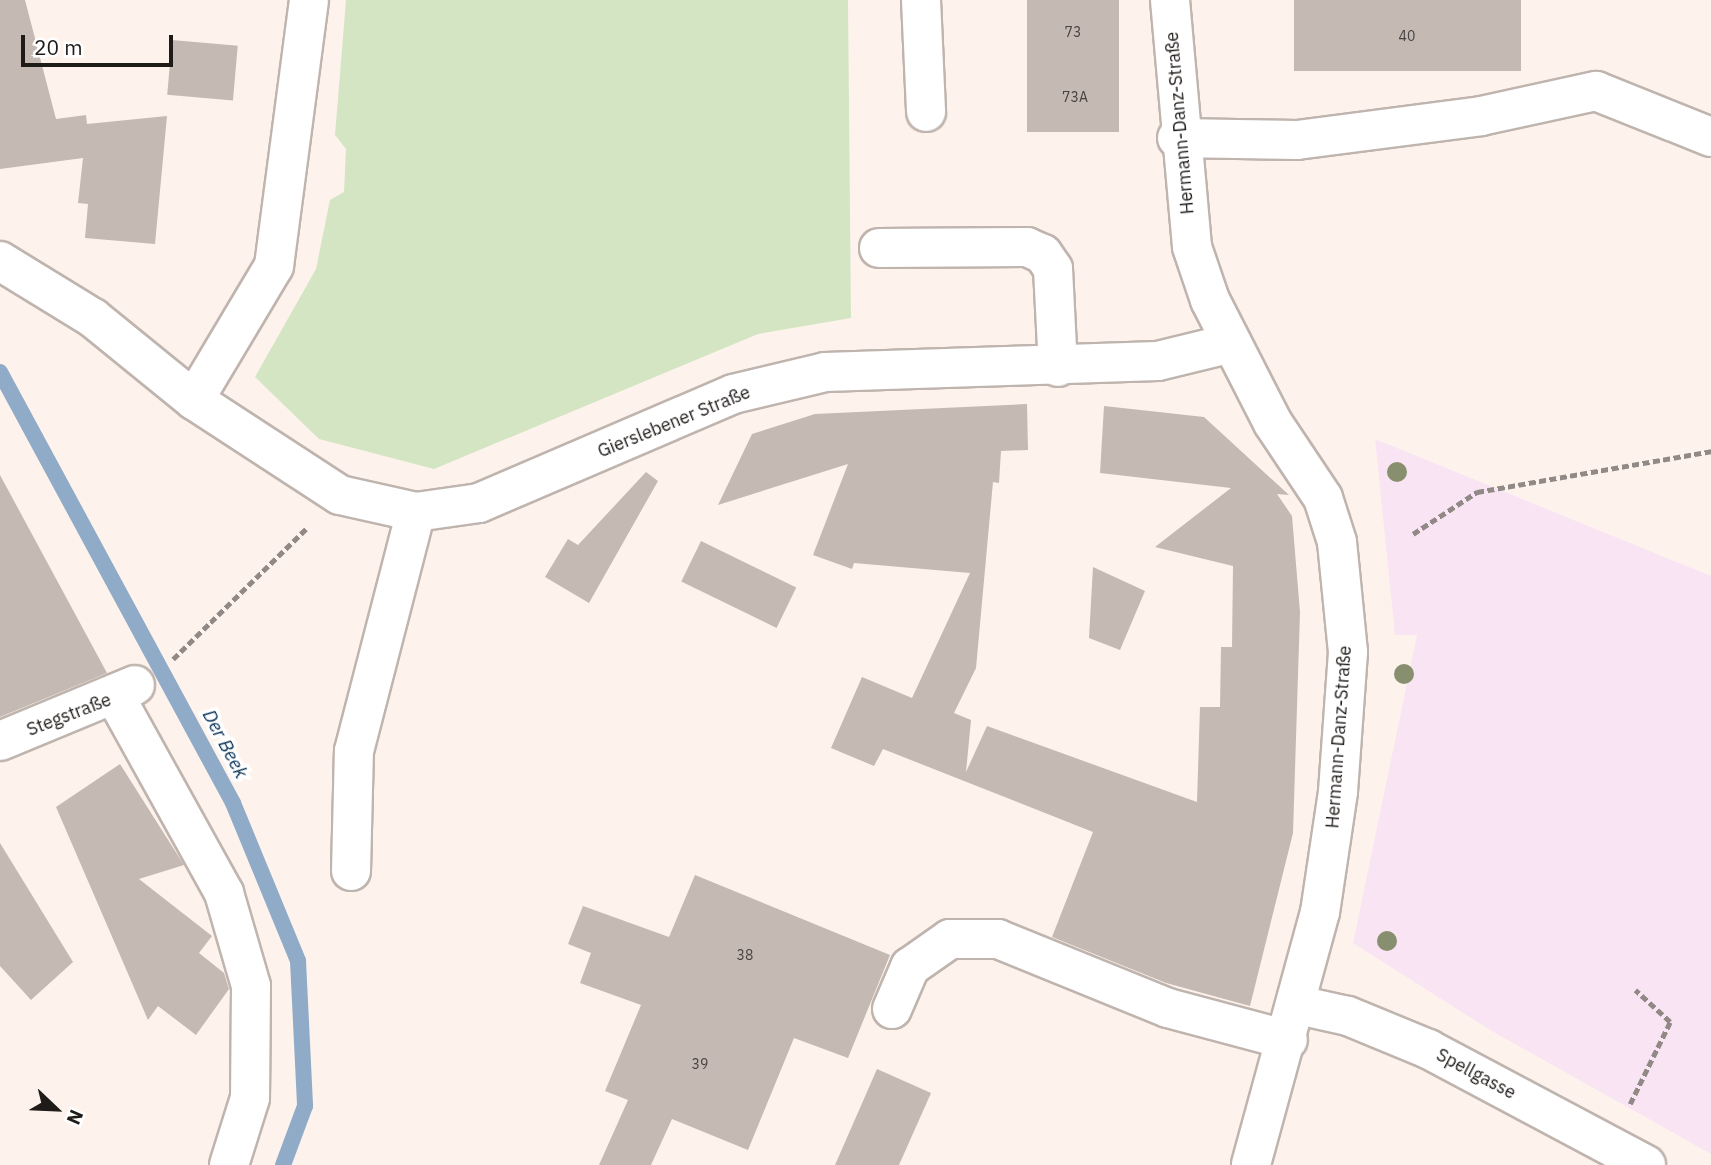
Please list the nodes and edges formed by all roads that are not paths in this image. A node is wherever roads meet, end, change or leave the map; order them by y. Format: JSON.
{"nodes":[{"id":1,"x":309,"y":0,"type":"edge"},
{"id":2,"x":921,"y":0,"type":"edge"},
{"id":3,"x":1170,"y":0,"type":"edge"},
{"id":4,"x":926,"y":111,"type":"dead end"},
{"id":5,"x":1711,"y":137,"type":"edge"},
{"id":6,"x":1177,"y":138,"type":"junction"},
{"id":7,"x":879,"y":248,"type":"dead end"},
{"id":8,"x":0,"y":261,"type":"edge"},
{"id":9,"x":1231,"y":343,"type":"junction"},
{"id":10,"x":1058,"y":367,"type":"junction"},
{"id":11,"x":194,"y":400,"type":"junction"},
{"id":12,"x":416,"y":512,"type":"junction"},
{"id":13,"x":0,"y":741,"type":"edge"},
{"id":14,"x":351,"y":871,"type":"dead end"},
{"id":15,"x":892,"y":1009,"type":"dead end"},
{"id":16,"x":1293,"y":1023,"type":"junction"},
{"id":17,"x":229,"y":1165,"type":"edge"},
{"id":18,"x":1251,"y":1165,"type":"edge"},
{"id":19,"x":1646,"y":1165,"type":"edge"}],
"edges":[{"from":1,"to":11,"type":"street"},
{"from":2,"to":4,"type":"street"},
{"from":3,"to":6,"type":"street","name":"Hermann-Danz-Straße"},
{"from":5,"to":6,"type":"street"},
{"from":6,"to":9,"type":"street","name":"Hermann-Danz-Straße"},
{"from":7,"to":10,"type":"street"},
{"from":8,"to":11,"type":"street","name":"Gierslebener Straße"},
{"from":9,"to":10,"type":"street","name":"Gierslebener Straße"},
{"from":9,"to":16,"type":"street","name":"Hermann-Danz-Straße"},
{"from":10,"to":12,"type":"street","name":"Gierslebener Straße"},
{"from":11,"to":12,"type":"street","name":"Gierslebener Straße"},
{"from":12,"to":14,"type":"street"},
{"from":13,"to":17,"type":"street","name":"Stegstraße"},
{"from":15,"to":16,"type":"street","name":"Spellgasse"},
{"from":16,"to":18,"type":"street","name":"Hermann-Danz-Straße"},
{"from":16,"to":19,"type":"street","name":"Spellgasse"}]}
